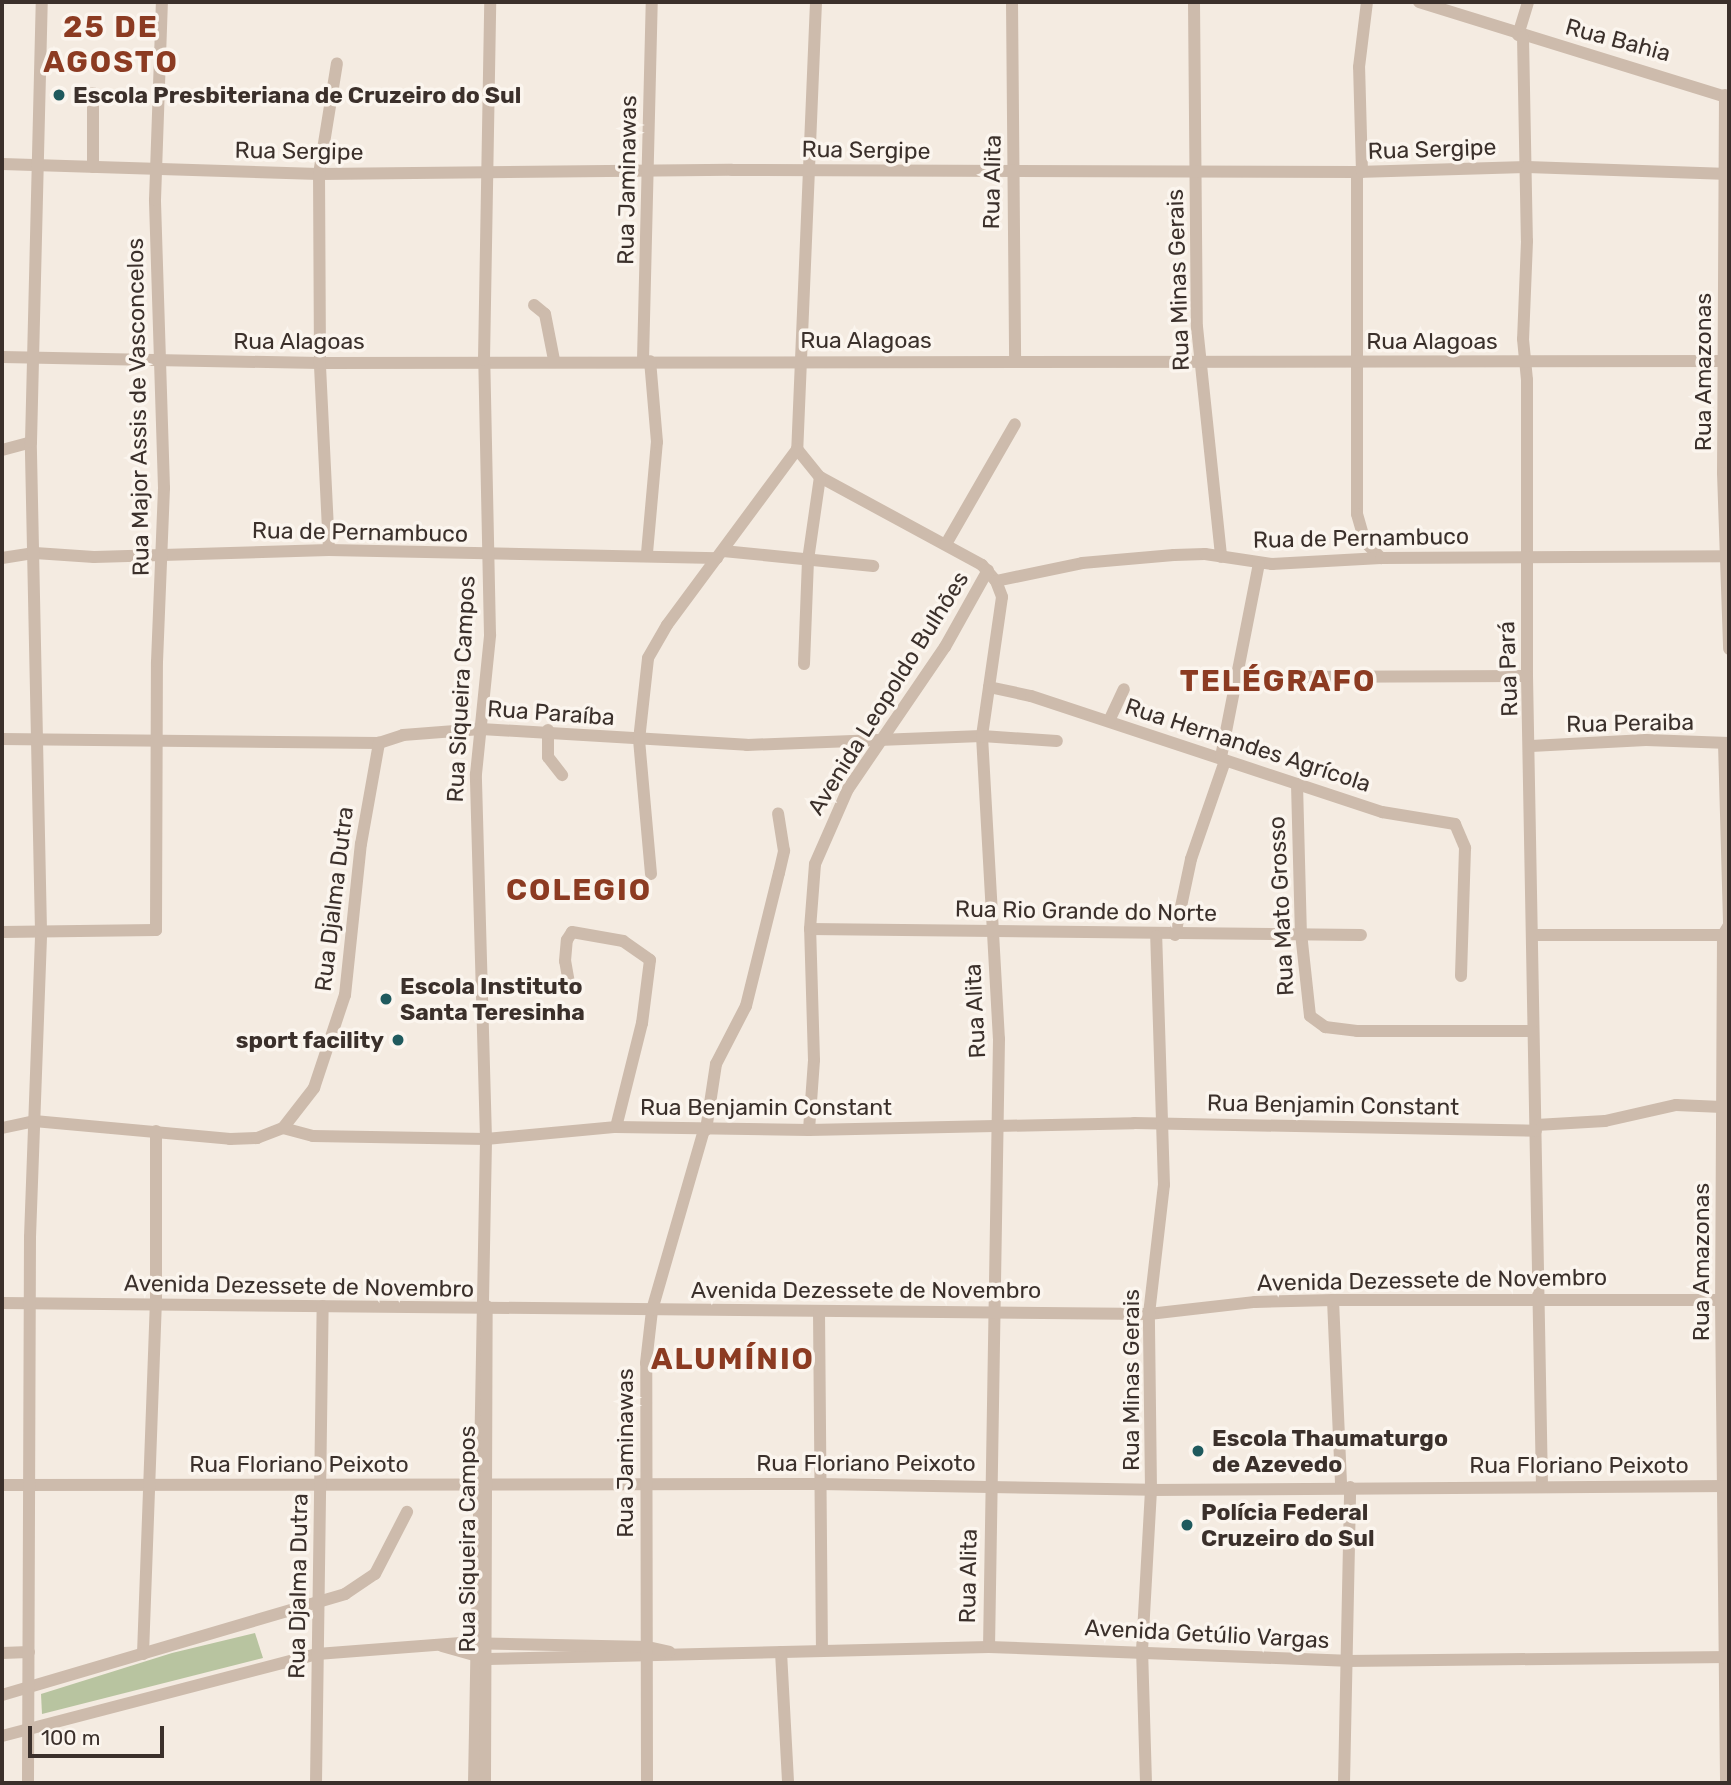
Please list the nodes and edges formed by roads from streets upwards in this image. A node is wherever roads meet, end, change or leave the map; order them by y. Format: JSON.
{"nodes":[{"id":1,"x":42,"y":2,"type":"edge"},
{"id":2,"x":490,"y":2,"type":"edge"},
{"id":3,"x":652,"y":2,"type":"edge"},
{"id":4,"x":816,"y":2,"type":"edge"},
{"id":5,"x":1012,"y":2,"type":"edge"},
{"id":6,"x":1195,"y":2,"type":"edge"},
{"id":7,"x":1367,"y":2,"type":"edge"},
{"id":8,"x":1419,"y":2,"type":"edge"},
{"id":9,"x":1528,"y":2,"type":"edge"},
{"id":10,"x":159,"y":4,"type":"edge"},
{"id":11,"x":1520,"y":36,"type":"junction"},
{"id":12,"x":337,"y":63,"type":"dead end"},
{"id":13,"x":93,"y":93,"type":"dead end"},
{"id":14,"x":1727,"y":96,"type":"edge"},
{"id":15,"x":2,"y":164,"type":"edge"},
{"id":16,"x":39,"y":164,"type":"junction"},
{"id":17,"x":93,"y":167,"type":"junction"},
{"id":18,"x":1527,"y":167,"type":"junction"},
{"id":19,"x":157,"y":169,"type":"junction"},
{"id":20,"x":811,"y":170,"type":"junction"},
{"id":21,"x":490,"y":171,"type":"junction"},
{"id":22,"x":648,"y":171,"type":"junction"},
{"id":23,"x":1013,"y":172,"type":"junction"},
{"id":24,"x":1359,"y":172,"type":"junction"},
{"id":25,"x":1195,"y":173,"type":"junction"},
{"id":26,"x":319,"y":174,"type":"junction"},
{"id":27,"x":1727,"y":174,"type":"edge"},
{"id":28,"x":534,"y":304,"type":"dead end"},
{"id":29,"x":2,"y":357,"type":"edge"},
{"id":30,"x":35,"y":357,"type":"junction"},
{"id":31,"x":484,"y":360,"type":"junction"},
{"id":32,"x":554,"y":360,"type":"junction"},
{"id":33,"x":647,"y":361,"type":"junction"},
{"id":34,"x":803,"y":361,"type":"junction"},
{"id":35,"x":1727,"y":361,"type":"edge"},
{"id":36,"x":159,"y":362,"type":"junction"},
{"id":37,"x":1016,"y":362,"type":"junction"},
{"id":38,"x":1360,"y":362,"type":"junction"},
{"id":39,"x":1526,"y":362,"type":"junction"},
{"id":40,"x":320,"y":363,"type":"junction"},
{"id":41,"x":1200,"y":363,"type":"junction"},
{"id":42,"x":1015,"y":424,"type":"dead end"},
{"id":43,"x":31,"y":442,"type":"junction"},
{"id":44,"x":797,"y":449,"type":"junction"},
{"id":45,"x":2,"y":450,"type":"edge"},
{"id":46,"x":820,"y":477,"type":"junction"},
{"id":47,"x":946,"y":544,"type":"junction"},
{"id":48,"x":329,"y":550,"type":"junction"},
{"id":49,"x":35,"y":553,"type":"junction"},
{"id":50,"x":647,"y":553,"type":"junction"},
{"id":51,"x":720,"y":554,"type":"junction"},
{"id":52,"x":163,"y":555,"type":"junction"},
{"id":53,"x":488,"y":555,"type":"junction"},
{"id":54,"x":1221,"y":556,"type":"junction"},
{"id":55,"x":1728,"y":556,"type":"edge"},
{"id":56,"x":1527,"y":557,"type":"junction"},
{"id":57,"x":2,"y":558,"type":"edge"},
{"id":58,"x":1381,"y":558,"type":"junction"},
{"id":59,"x":808,"y":560,"type":"junction"},
{"id":60,"x":1259,"y":564,"type":"junction"},
{"id":61,"x":873,"y":566,"type":"dead end"},
{"id":62,"x":992,"y":575,"type":"junction"},
{"id":63,"x":1729,"y":649,"type":"edge"},
{"id":64,"x":804,"y":664,"type":"dead end"},
{"id":65,"x":1527,"y":676,"type":"junction"},
{"id":66,"x":1235,"y":677,"type":"junction"},
{"id":67,"x":989,"y":687,"type":"junction"},
{"id":68,"x":1124,"y":689,"type":"dead end"},
{"id":69,"x":1109,"y":721,"type":"junction"},
{"id":70,"x":481,"y":729,"type":"junction"},
{"id":71,"x":548,"y":730,"type":"junction"},
{"id":72,"x":982,"y":736,"type":"junction"},
{"id":73,"x":2,"y":738,"type":"edge"},
{"id":74,"x":158,"y":738,"type":"junction"},
{"id":75,"x":37,"y":739,"type":"junction"},
{"id":76,"x":639,"y":740,"type":"junction"},
{"id":77,"x":882,"y":740,"type":"junction"},
{"id":78,"x":1057,"y":741,"type":"dead end"},
{"id":79,"x":379,"y":743,"type":"junction"},
{"id":80,"x":1727,"y":743,"type":"edge"},
{"id":81,"x":1531,"y":746,"type":"junction"},
{"id":82,"x":1223,"y":759,"type":"junction"},
{"id":83,"x":562,"y":775,"type":"dead end"},
{"id":84,"x":1297,"y":784,"type":"junction"},
{"id":85,"x":778,"y":813,"type":"dead end"},
{"id":86,"x":651,"y":874,"type":"dead end"},
{"id":87,"x":1727,"y":928,"type":"edge"},
{"id":88,"x":810,"y":929,"type":"junction"},
{"id":89,"x":991,"y":929,"type":"junction"},
{"id":90,"x":41,"y":931,"type":"junction"},
{"id":91,"x":2,"y":932,"type":"edge"},
{"id":92,"x":1301,"y":933,"type":"junction"},
{"id":93,"x":1535,"y":934,"type":"junction"},
{"id":94,"x":1175,"y":935,"type":"junction"},
{"id":95,"x":1361,"y":935,"type":"dead end"},
{"id":96,"x":1156,"y":936,"type":"junction"},
{"id":97,"x":1461,"y":976,"type":"dead end"},
{"id":98,"x":569,"y":984,"type":"dead end"},
{"id":99,"x":1533,"y":1031,"type":"junction"},
{"id":100,"x":1722,"y":1107,"type":"junction"},
{"id":101,"x":34,"y":1121,"type":"junction"},
{"id":102,"x":1726,"y":1122,"type":"edge"},
{"id":103,"x":1161,"y":1123,"type":"junction"},
{"id":104,"x":616,"y":1127,"type":"junction"},
{"id":105,"x":999,"y":1127,"type":"junction"},
{"id":106,"x":2,"y":1128,"type":"edge"},
{"id":107,"x":283,"y":1128,"type":"junction"},
{"id":108,"x":1536,"y":1128,"type":"junction"},
{"id":109,"x":705,"y":1130,"type":"junction"},
{"id":110,"x":809,"y":1130,"type":"junction"},
{"id":111,"x":156,"y":1131,"type":"junction"},
{"id":112,"x":486,"y":1139,"type":"junction"},
{"id":113,"x":1333,"y":1300,"type":"junction"},
{"id":114,"x":1725,"y":1300,"type":"edge"},
{"id":115,"x":1539,"y":1301,"type":"junction"},
{"id":116,"x":2,"y":1303,"type":"edge"},
{"id":117,"x":31,"y":1303,"type":"junction"},
{"id":118,"x":156,"y":1304,"type":"junction"},
{"id":119,"x":323,"y":1307,"type":"junction"},
{"id":120,"x":485,"y":1310,"type":"junction"},
{"id":121,"x":652,"y":1310,"type":"junction"},
{"id":122,"x":819,"y":1312,"type":"junction"},
{"id":123,"x":994,"y":1312,"type":"junction"},
{"id":124,"x":1149,"y":1314,"type":"junction"},
{"id":125,"x":645,"y":1484,"type":"junction"},
{"id":126,"x":821,"y":1484,"type":"junction"},
{"id":127,"x":2,"y":1485,"type":"edge"},
{"id":128,"x":27,"y":1485,"type":"junction"},
{"id":129,"x":152,"y":1485,"type":"junction"},
{"id":130,"x":990,"y":1485,"type":"junction"},
{"id":131,"x":321,"y":1486,"type":"junction"},
{"id":132,"x":482,"y":1486,"type":"junction"},
{"id":133,"x":1542,"y":1486,"type":"junction"},
{"id":134,"x":1726,"y":1486,"type":"edge"},
{"id":135,"x":1346,"y":1487,"type":"junction"},
{"id":136,"x":1152,"y":1490,"type":"junction"},
{"id":137,"x":407,"y":1512,"type":"dead end"},
{"id":138,"x":318,"y":1605,"type":"junction"},
{"id":139,"x":482,"y":1644,"type":"junction"},
{"id":140,"x":442,"y":1646,"type":"junction"},
{"id":141,"x":989,"y":1647,"type":"junction"},
{"id":142,"x":1143,"y":1650,"type":"junction"},
{"id":143,"x":822,"y":1651,"type":"junction"},
{"id":144,"x":29,"y":1652,"type":"junction"},
{"id":145,"x":567,"y":1652,"type":"junction"},
{"id":146,"x":648,"y":1652,"type":"junction"},
{"id":147,"x":781,"y":1652,"type":"junction"},
{"id":148,"x":2,"y":1653,"type":"edge"},
{"id":149,"x":144,"y":1654,"type":"junction"},
{"id":150,"x":317,"y":1654,"type":"junction"},
{"id":151,"x":1726,"y":1657,"type":"edge"},
{"id":152,"x":483,"y":1658,"type":"junction"},
{"id":153,"x":1346,"y":1661,"type":"junction"},
{"id":154,"x":29,"y":1687,"type":"junction"},
{"id":155,"x":2,"y":1695,"type":"edge"},
{"id":156,"x":29,"y":1727,"type":"junction"},
{"id":157,"x":2,"y":1736,"type":"edge"},
{"id":158,"x":27,"y":1783,"type":"edge"},
{"id":159,"x":316,"y":1783,"type":"edge"},
{"id":160,"x":474,"y":1783,"type":"edge"},
{"id":161,"x":485,"y":1783,"type":"edge"},
{"id":162,"x":647,"y":1783,"type":"edge"},
{"id":163,"x":788,"y":1783,"type":"edge"},
{"id":164,"x":1146,"y":1783,"type":"edge"},
{"id":165,"x":1344,"y":1783,"type":"edge"},
{"id":166,"x":1726,"y":1783,"type":"edge"}],
"edges":[{"from":1,"to":16,"type":"street"},
{"from":2,"to":21,"type":"street","name":"Rua Siqueira Campos"},
{"from":3,"to":22,"type":"street","name":"Rua Jaminawas"},
{"from":4,"to":20,"type":"street"},
{"from":5,"to":23,"type":"street","name":"Rua Alita"},
{"from":6,"to":25,"type":"street","name":"Rua Minas Gerais"},
{"from":7,"to":24,"type":"street"},
{"from":8,"to":11,"type":"street","name":"Rua Bahia"},
{"from":9,"to":11,"type":"street","name":"Rua Pará"},
{"from":10,"to":19,"type":"street","name":"Rua Major Assis de Vasconcelos"},
{"from":11,"to":14,"type":"street","name":"Rua Bahia"},
{"from":11,"to":18,"type":"street","name":"Rua Pará"},
{"from":12,"to":26,"type":"street"},
{"from":13,"to":17,"type":"street"},
{"from":14,"to":27,"type":"street","name":"Rua Amazonas"},
{"from":15,"to":16,"type":"street","name":"Rua Sergipe"},
{"from":16,"to":17,"type":"street","name":"Rua Sergipe"},
{"from":16,"to":30,"type":"street"},
{"from":17,"to":19,"type":"street","name":"Rua Sergipe"},
{"from":18,"to":24,"type":"street","name":"Rua Sergipe"},
{"from":18,"to":27,"type":"street","name":"Rua Sergipe"},
{"from":18,"to":39,"type":"street","name":"Rua Pará"},
{"from":19,"to":26,"type":"street","name":"Rua Sergipe"},
{"from":19,"to":36,"type":"street","name":"Rua Major Assis de Vasconcelos"},
{"from":20,"to":22,"type":"street","name":"Rua Sergipe"},
{"from":20,"to":23,"type":"street","name":"Rua Sergipe"},
{"from":20,"to":34,"type":"street"},
{"from":21,"to":22,"type":"street","name":"Rua Sergipe"},
{"from":21,"to":26,"type":"street","name":"Rua Sergipe"},
{"from":21,"to":31,"type":"street","name":"Rua Siqueira Campos"},
{"from":22,"to":33,"type":"street","name":"Rua Jaminawas"},
{"from":23,"to":25,"type":"street","name":"Rua Sergipe"},
{"from":23,"to":37,"type":"street","name":"Rua Alita"},
{"from":24,"to":25,"type":"street","name":"Rua Sergipe"},
{"from":24,"to":38,"type":"street"},
{"from":25,"to":41,"type":"street","name":"Rua Minas Gerais"},
{"from":26,"to":40,"type":"street"},
{"from":27,"to":35,"type":"street","name":"Rua Amazonas"},
{"from":28,"to":32,"type":"street"},
{"from":29,"to":30,"type":"street","name":"Rua Alagoas"},
{"from":30,"to":36,"type":"street","name":"Rua Alagoas"},
{"from":30,"to":43,"type":"street"},
{"from":31,"to":32,"type":"street","name":"Rua Alagoas"},
{"from":31,"to":40,"type":"street","name":"Rua Alagoas"},
{"from":31,"to":53,"type":"street","name":"Rua Siqueira Campos"},
{"from":32,"to":33,"type":"street","name":"Rua Alagoas"},
{"from":33,"to":34,"type":"street","name":"Rua Alagoas"},
{"from":33,"to":50,"type":"street","name":"Rua Jaminawas"},
{"from":34,"to":37,"type":"street","name":"Rua Alagoas"},
{"from":34,"to":44,"type":"street"},
{"from":35,"to":39,"type":"street","name":"Rua Alagoas"},
{"from":35,"to":55,"type":"street","name":"Rua Amazonas"},
{"from":36,"to":40,"type":"street","name":"Rua Alagoas"},
{"from":36,"to":52,"type":"street","name":"Rua Major Assis de Vasconcelos"},
{"from":37,"to":41,"type":"street","name":"Rua Alagoas"},
{"from":38,"to":39,"type":"street","name":"Rua Alagoas"},
{"from":38,"to":41,"type":"street","name":"Rua Alagoas"},
{"from":38,"to":58,"type":"street"},
{"from":39,"to":56,"type":"street","name":"Rua Pará"},
{"from":40,"to":48,"type":"street"},
{"from":41,"to":54,"type":"street","name":"Rua Minas Gerais"},
{"from":42,"to":47,"type":"street"},
{"from":43,"to":45,"type":"street"},
{"from":43,"to":49,"type":"street"},
{"from":44,"to":46,"type":"street"},
{"from":44,"to":51,"type":"street"},
{"from":46,"to":47,"type":"street"},
{"from":46,"to":59,"type":"street"},
{"from":47,"to":62,"type":"street"},
{"from":48,"to":52,"type":"street","name":"Rua de Pernambuco"},
{"from":48,"to":53,"type":"street","name":"Rua de Pernambuco"},
{"from":49,"to":52,"type":"street","name":"Rua de Pernambuco"},
{"from":49,"to":57,"type":"street","name":"Rua de Pernambuco"},
{"from":49,"to":75,"type":"street"},
{"from":50,"to":51,"type":"street","name":"Rua de Pernambuco"},
{"from":50,"to":53,"type":"street","name":"Rua de Pernambuco"},
{"from":51,"to":59,"type":"street","name":"Rua de Pernambuco"},
{"from":51,"to":76,"type":"street"},
{"from":52,"to":74,"type":"street","name":"Rua Major Assis de Vasconcelos"},
{"from":53,"to":70,"type":"street","name":"Rua Siqueira Campos"},
{"from":54,"to":60,"type":"street","name":"Rua de Pernambuco"},
{"from":54,"to":62,"type":"street","name":"Rua de Pernambuco"},
{"from":55,"to":56,"type":"street","name":"Rua de Pernambuco"},
{"from":55,"to":63,"type":"street","name":"Rua Amazonas"},
{"from":56,"to":58,"type":"street","name":"Rua de Pernambuco"},
{"from":56,"to":65,"type":"street","name":"Rua Pará"},
{"from":58,"to":60,"type":"street","name":"Rua de Pernambuco"},
{"from":59,"to":61,"type":"street","name":"Rua de Pernambuco"},
{"from":59,"to":64,"type":"street"},
{"from":60,"to":66,"type":"street"},
{"from":62,"to":67,"type":"street","name":"Rua Alita"},
{"from":62,"to":77,"type":"street","name":"Avenida Leopoldo Bulhões"},
{"from":65,"to":66,"type":"street"},
{"from":65,"to":81,"type":"street","name":"Rua Pará"},
{"from":66,"to":82,"type":"street"},
{"from":67,"to":69,"type":"street","name":"Rua Hernandes Agrícola"},
{"from":67,"to":72,"type":"street","name":"Rua Alita"},
{"from":68,"to":69,"type":"street"},
{"from":69,"to":82,"type":"street","name":"Rua Hernandes Agrícola"},
{"from":70,"to":71,"type":"street","name":"Rua Paraíba"},
{"from":70,"to":79,"type":"street","name":"Rua Paraíba"},
{"from":70,"to":112,"type":"street","name":"Rua Siqueira Campos"},
{"from":71,"to":76,"type":"street","name":"Rua Paraíba"},
{"from":71,"to":83,"type":"street"},
{"from":72,"to":77,"type":"street","name":"Rua Paraíba"},
{"from":72,"to":78,"type":"street","name":"Rua Paraíba"},
{"from":72,"to":89,"type":"street","name":"Rua Alita"},
{"from":73,"to":75,"type":"street","name":"Rua Paraíba"},
{"from":74,"to":75,"type":"street","name":"Rua Paraíba"},
{"from":74,"to":79,"type":"street","name":"Rua Paraíba"},
{"from":74,"to":90,"type":"street","name":"Rua Major Assis de Vasconcelos"},
{"from":75,"to":90,"type":"street"},
{"from":76,"to":77,"type":"street","name":"Rua Paraíba"},
{"from":76,"to":86,"type":"street"},
{"from":77,"to":88,"type":"street","name":"Avenida Leopoldo Bulhões"},
{"from":79,"to":107,"type":"street","name":"Rua Djalma Dutra"},
{"from":80,"to":81,"type":"street","name":"Rua Peraiba"},
{"from":80,"to":87,"type":"street","name":"Rua Amazonas"},
{"from":81,"to":93,"type":"street","name":"Rua Pará"},
{"from":82,"to":84,"type":"street","name":"Rua Hernandes Agrícola"},
{"from":82,"to":94,"type":"street"},
{"from":84,"to":92,"type":"street","name":"Rua Mato Grosso"},
{"from":84,"to":97,"type":"street","name":"Rua Hernandes Agrícola"},
{"from":85,"to":109,"type":"street","name":"Rua Jaminawas"},
{"from":87,"to":93,"type":"street"},
{"from":87,"to":100,"type":"street","name":"Rua Amazonas"},
{"from":88,"to":89,"type":"street","name":"Rua Rio Grande do Norte"},
{"from":88,"to":110,"type":"street","name":"Avenida Leopoldo Bulhões"},
{"from":89,"to":96,"type":"street","name":"Rua Rio Grande do Norte"},
{"from":89,"to":105,"type":"street","name":"Rua Alita"},
{"from":90,"to":91,"type":"street"},
{"from":90,"to":101,"type":"street"},
{"from":92,"to":94,"type":"street","name":"Rua Rio Grande do Norte"},
{"from":92,"to":95,"type":"street","name":"Rua Rio Grande do Norte"},
{"from":92,"to":99,"type":"street","name":"Rua Mato Grosso"},
{"from":93,"to":99,"type":"street","name":"Rua Pará"},
{"from":94,"to":96,"type":"street","name":"Rua Rio Grande do Norte"},
{"from":96,"to":103,"type":"street","name":"Rua Minas Gerais"},
{"from":98,"to":104,"type":"street"},
{"from":99,"to":108,"type":"street","name":"Rua Pará"},
{"from":100,"to":102,"type":"street","name":"Rua Amazonas"},
{"from":100,"to":108,"type":"street","name":"Rua Benjamin Constant"},
{"from":101,"to":106,"type":"street"},
{"from":101,"to":111,"type":"street"},
{"from":101,"to":117,"type":"street"},
{"from":102,"to":114,"type":"street","name":"Rua Amazonas"},
{"from":103,"to":105,"type":"street","name":"Rua Benjamin Constant"},
{"from":103,"to":108,"type":"street","name":"Rua Benjamin Constant"},
{"from":103,"to":124,"type":"street","name":"Rua Minas Gerais"},
{"from":104,"to":109,"type":"street","name":"Rua Benjamin Constant"},
{"from":104,"to":112,"type":"street","name":"Rua Benjamin Constant"},
{"from":105,"to":110,"type":"street","name":"Rua Benjamin Constant"},
{"from":105,"to":123,"type":"street","name":"Rua Alita"},
{"from":107,"to":111,"type":"street"},
{"from":107,"to":112,"type":"street","name":"Rua Benjamin Constant"},
{"from":108,"to":115,"type":"street","name":"Rua Pará"},
{"from":109,"to":110,"type":"street","name":"Rua Benjamin Constant"},
{"from":109,"to":121,"type":"street","name":"Rua Jaminawas"},
{"from":111,"to":118,"type":"street"},
{"from":112,"to":120,"type":"street","name":"Rua Siqueira Campos"},
{"from":113,"to":115,"type":"street","name":"Avenida Dezessete de Novembro"},
{"from":113,"to":124,"type":"street","name":"Avenida Dezessete de Novembro"},
{"from":113,"to":135,"type":"street"},
{"from":114,"to":115,"type":"street","name":"Avenida Dezessete de Novembro"},
{"from":114,"to":134,"type":"street","name":"Rua Amazonas"},
{"from":115,"to":133,"type":"street","name":"Rua Pará"},
{"from":116,"to":117,"type":"street","name":"Avenida Dezessete de Novembro"},
{"from":117,"to":118,"type":"street","name":"Avenida Dezessete de Novembro"},
{"from":117,"to":128,"type":"street"},
{"from":118,"to":119,"type":"street","name":"Avenida Dezessete de Novembro"},
{"from":118,"to":129,"type":"street"},
{"from":119,"to":120,"type":"street","name":"Avenida Dezessete de Novembro"},
{"from":119,"to":131,"type":"street","name":"Rua Djalma Dutra"},
{"from":120,"to":121,"type":"street","name":"Avenida Dezessete de Novembro"},
{"from":120,"to":132,"type":"street","name":"Rua Siqueira Campos"},
{"from":121,"to":122,"type":"street","name":"Avenida Dezessete de Novembro"},
{"from":121,"to":125,"type":"street","name":"Rua Jaminawas"},
{"from":122,"to":123,"type":"street","name":"Avenida Dezessete de Novembro"},
{"from":122,"to":126,"type":"street"},
{"from":123,"to":124,"type":"street","name":"Avenida Dezessete de Novembro"},
{"from":123,"to":130,"type":"street","name":"Rua Alita"},
{"from":124,"to":136,"type":"street","name":"Rua Minas Gerais"},
{"from":125,"to":126,"type":"street","name":"Rua Floriano Peixoto"},
{"from":125,"to":132,"type":"street","name":"Rua Floriano Peixoto"},
{"from":125,"to":146,"type":"street","name":"Rua Jaminawas"},
{"from":126,"to":130,"type":"street","name":"Rua Floriano Peixoto"},
{"from":126,"to":143,"type":"street"},
{"from":127,"to":128,"type":"street","name":"Rua Floriano Peixoto"},
{"from":128,"to":129,"type":"street","name":"Rua Floriano Peixoto"},
{"from":128,"to":144,"type":"street"},
{"from":129,"to":131,"type":"street","name":"Rua Floriano Peixoto"},
{"from":129,"to":149,"type":"street"},
{"from":130,"to":136,"type":"street","name":"Rua Floriano Peixoto"},
{"from":130,"to":141,"type":"street","name":"Rua Alita"},
{"from":131,"to":132,"type":"street","name":"Rua Floriano Peixoto"},
{"from":131,"to":138,"type":"street","name":"Rua Djalma Dutra"},
{"from":132,"to":139,"type":"street","name":"Rua Siqueira Campos"},
{"from":133,"to":134,"type":"street","name":"Rua Floriano Peixoto"},
{"from":133,"to":135,"type":"street","name":"Rua Floriano Peixoto"},
{"from":134,"to":151,"type":"street","name":"Rua Amazonas"},
{"from":135,"to":136,"type":"street","name":"Rua Floriano Peixoto"},
{"from":135,"to":153,"type":"street"},
{"from":136,"to":142,"type":"street","name":"Rua Minas Gerais"},
{"from":137,"to":138,"type":"street"},
{"from":138,"to":149,"type":"street"},
{"from":138,"to":150,"type":"street","name":"Rua Djalma Dutra"},
{"from":139,"to":140,"type":"street","name":"Avenida Getúlio Vargas"},
{"from":139,"to":145,"type":"street","name":"Avenida Getúlio Vargas"},
{"from":139,"to":152,"type":"street","name":"Rua Siqueira Campos"},
{"from":140,"to":150,"type":"street","name":"Avenida Getúlio Vargas"},
{"from":140,"to":152,"type":"street","name":"Avenida Getúlio Vargas"},
{"from":141,"to":142,"type":"street","name":"Avenida Getúlio Vargas"},
{"from":141,"to":143,"type":"street","name":"Avenida Getúlio Vargas"},
{"from":142,"to":153,"type":"street","name":"Avenida Getúlio Vargas"},
{"from":142,"to":164,"type":"street","name":"Rua Minas Gerais"},
{"from":143,"to":147,"type":"street","name":"Avenida Getúlio Vargas"},
{"from":144,"to":148,"type":"street"},
{"from":144,"to":154,"type":"street"},
{"from":145,"to":146,"type":"street","name":"Avenida Getúlio Vargas"},
{"from":145,"to":152,"type":"street","name":"Avenida Getúlio Vargas"},
{"from":146,"to":147,"type":"street","name":"Avenida Getúlio Vargas"},
{"from":146,"to":162,"type":"street","name":"Rua Jaminawas"},
{"from":147,"to":163,"type":"street"},
{"from":149,"to":154,"type":"street"},
{"from":150,"to":156,"type":"street","name":"Avenida Getúlio Vargas"},
{"from":150,"to":159,"type":"street","name":"Rua Djalma Dutra"},
{"from":151,"to":153,"type":"street","name":"Avenida Getúlio Vargas"},
{"from":151,"to":166,"type":"street","name":"Rua Amazonas"},
{"from":152,"to":160,"type":"street","name":"Rua Siqueira Campos"},
{"from":152,"to":161,"type":"street","name":"Rua Siqueira Campos"},
{"from":153,"to":165,"type":"street"},
{"from":154,"to":155,"type":"street"},
{"from":154,"to":156,"type":"street"},
{"from":156,"to":157,"type":"street","name":"Avenida Getúlio Vargas"},
{"from":156,"to":158,"type":"street"}]}
